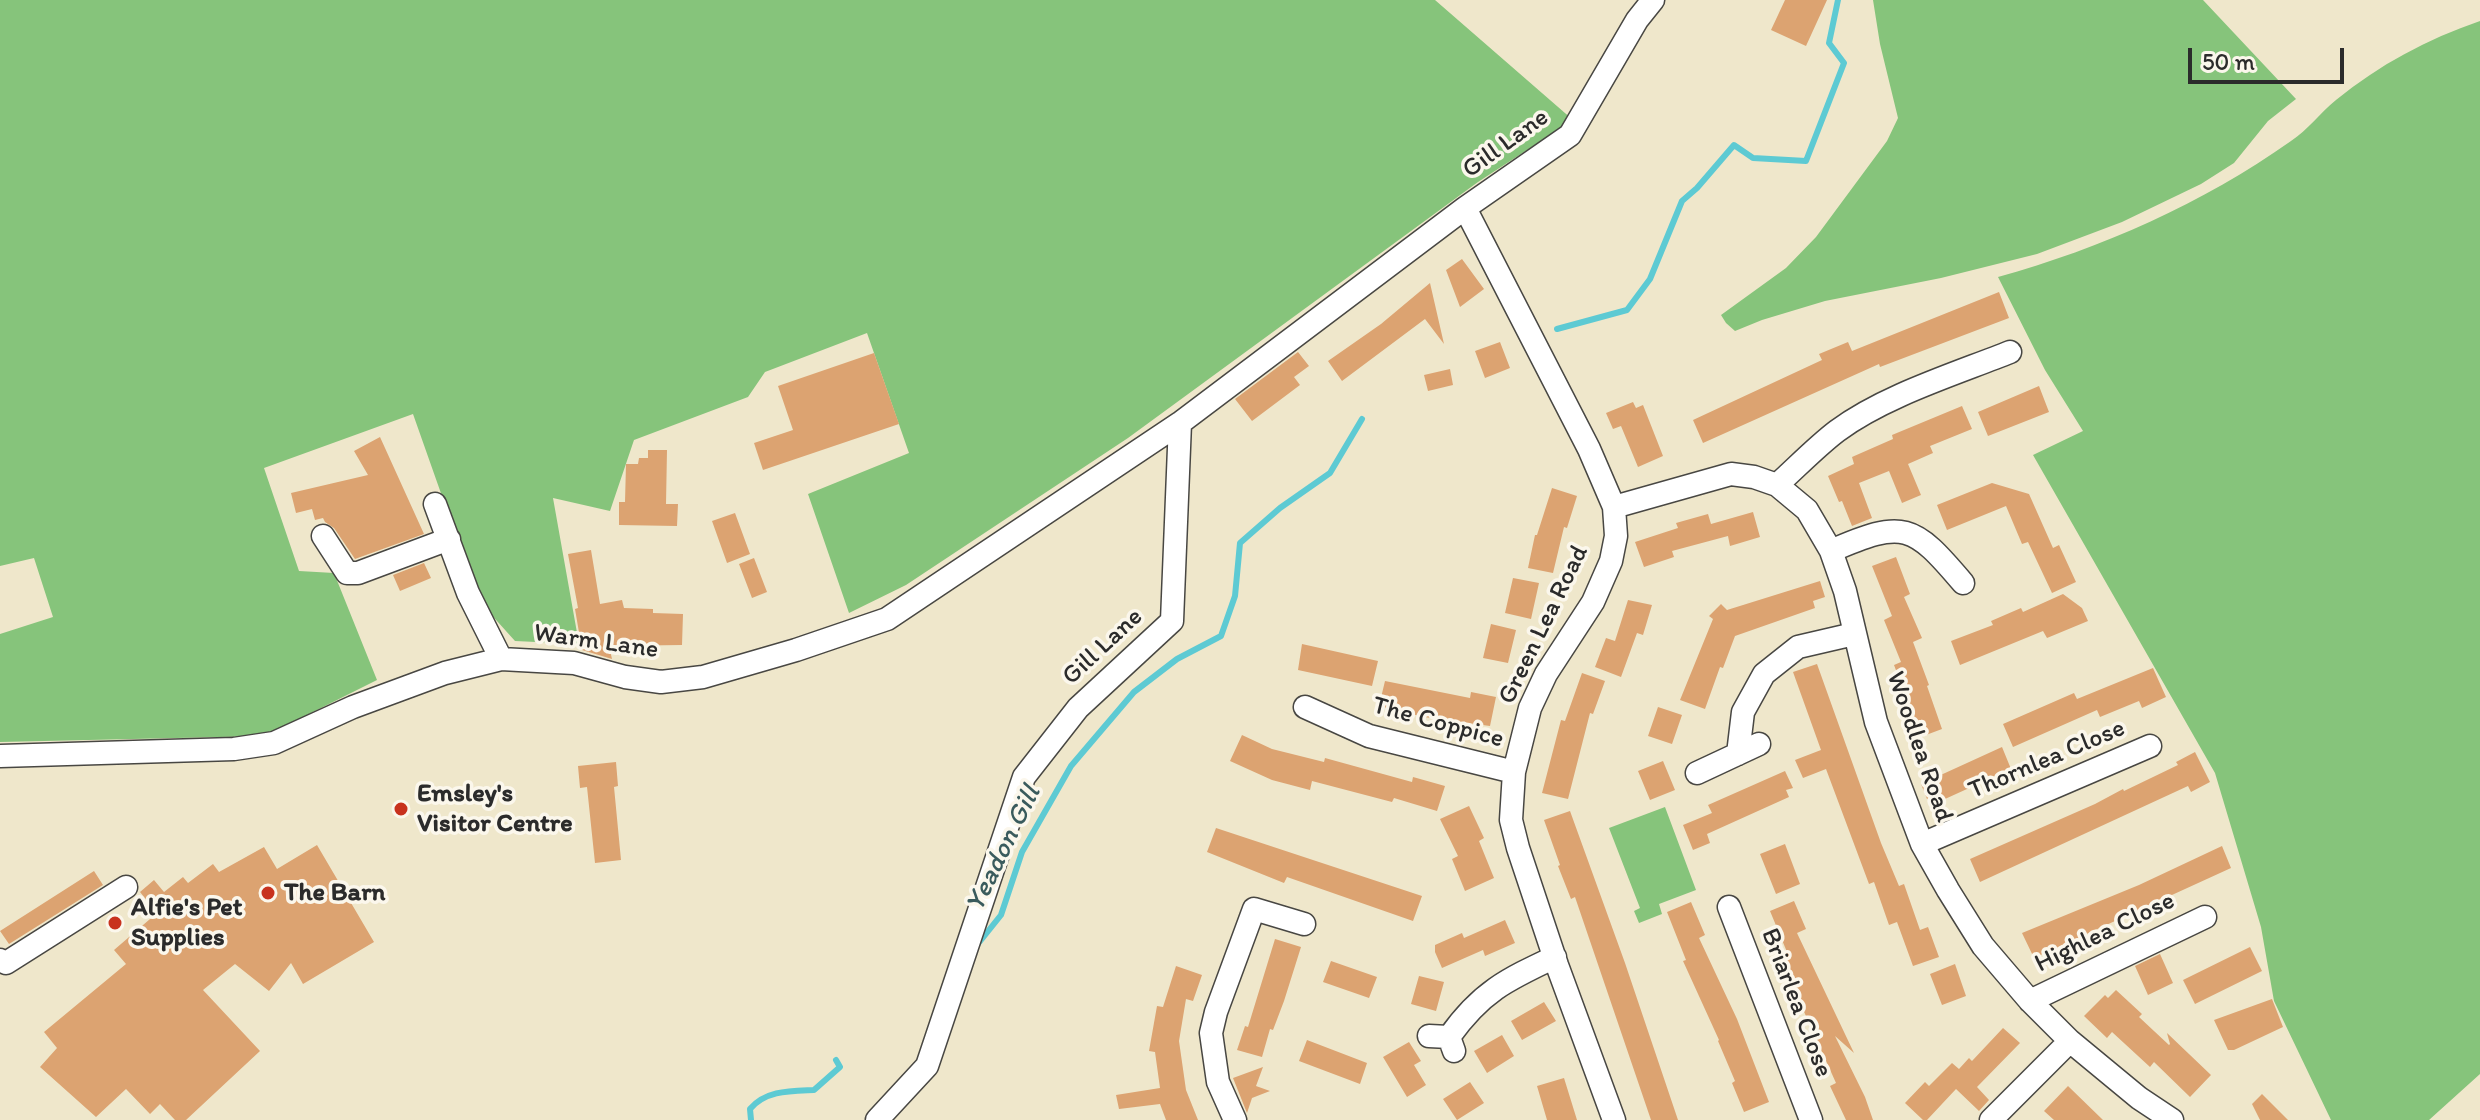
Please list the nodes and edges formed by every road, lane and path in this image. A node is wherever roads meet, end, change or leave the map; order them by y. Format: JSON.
{"nodes":[{"id":1,"x":1653,"y":0,"type":"edge"},
{"id":2,"x":1465,"y":208,"type":"junction"},
{"id":3,"x":2010,"y":352,"type":"dead end"},
{"id":4,"x":1571,"y":416,"type":"joint"},
{"id":5,"x":1180,"y":423,"type":"junction"},
{"id":6,"x":1777,"y":485,"type":"junction"},
{"id":7,"x":435,"y":504,"type":"dead end"},
{"id":8,"x":1614,"y":507,"type":"junction"},
{"id":9,"x":323,"y":536,"type":"dead end"},
{"id":10,"x":449,"y":539,"type":"junction"},
{"id":11,"x":1831,"y":551,"type":"junction"},
{"id":12,"x":1963,"y":583,"type":"dead end"},
{"id":13,"x":1854,"y":634,"type":"junction"},
{"id":14,"x":501,"y":659,"type":"junction"},
{"id":15,"x":1305,"y":707,"type":"dead end"},
{"id":16,"x":1759,"y":744,"type":"dead end"},
{"id":17,"x":2150,"y":746,"type":"dead end"},
{"id":18,"x":1738,"y":754,"type":"junction"},
{"id":19,"x":0,"y":756,"type":"edge"},
{"id":20,"x":1514,"y":772,"type":"junction"},
{"id":21,"x":1697,"y":773,"type":"dead end"},
{"id":22,"x":1922,"y":844,"type":"junction"},
{"id":23,"x":126,"y":887,"type":"dead end"},
{"id":24,"x":1729,"y":907,"type":"dead end"},
{"id":25,"x":2205,"y":917,"type":"dead end"},
{"id":26,"x":1304,"y":924,"type":"dead end"},
{"id":27,"x":1555,"y":957,"type":"junction"},
{"id":28,"x":0,"y":960,"type":"edge"},
{"id":29,"x":2030,"y":1001,"type":"junction"},
{"id":30,"x":1444,"y":1041,"type":"dead end"},
{"id":31,"x":2070,"y":1041,"type":"junction"},
{"id":32,"x":877,"y":1120,"type":"edge"},
{"id":33,"x":1235,"y":1120,"type":"edge"},
{"id":34,"x":1614,"y":1120,"type":"edge"},
{"id":35,"x":1811,"y":1120,"type":"edge"},
{"id":36,"x":1991,"y":1120,"type":"edge"},
{"id":37,"x":2172,"y":1120,"type":"edge"}],
"edges":[{"from":1,"to":2,"type":"street","name":"Gill Lane"},
{"from":2,"to":4,"type":"street","name":"Gill Lane"},
{"from":2,"to":5,"type":"street","name":"Gill Lane"},
{"from":3,"to":6,"type":"street"},
{"from":4,"to":8,"type":"street","name":"Green Lea Road"},
{"from":5,"to":14,"type":"street","name":"Warm Lane"},
{"from":5,"to":32,"type":"street","name":"Gill Lane"},
{"from":6,"to":8,"type":"street","name":"Woodlea Road"},
{"from":6,"to":11,"type":"street","name":"Woodlea Road"},
{"from":7,"to":10,"type":"street"},
{"from":8,"to":20,"type":"street","name":"Green Lea Road"},
{"from":9,"to":10,"type":"street"},
{"from":10,"to":14,"type":"street"},
{"from":11,"to":12,"type":"street"},
{"from":11,"to":13,"type":"street","name":"Woodlea Road"},
{"from":13,"to":18,"type":"street"},
{"from":13,"to":22,"type":"street","name":"Woodlea Road"},
{"from":14,"to":19,"type":"street","name":"Warm Lane"},
{"from":15,"to":20,"type":"street","name":"The Coppice"},
{"from":16,"to":18,"type":"street"},
{"from":17,"to":22,"type":"street","name":"Thornlea Close"},
{"from":18,"to":21,"type":"street"},
{"from":20,"to":27,"type":"street","name":"Green Lea Road"},
{"from":22,"to":29,"type":"street","name":"Woodlea Road"},
{"from":23,"to":28,"type":"street"},
{"from":24,"to":35,"type":"street","name":"Briarlea Close"},
{"from":25,"to":29,"type":"street","name":"Highlea Close"},
{"from":26,"to":33,"type":"street"},
{"from":27,"to":30,"type":"street"},
{"from":27,"to":34,"type":"street","name":"Green Lea Road"},
{"from":29,"to":31,"type":"street","name":"Woodlea Road"},
{"from":31,"to":36,"type":"street"},
{"from":31,"to":37,"type":"street","name":"Woodlea Road"}]}
